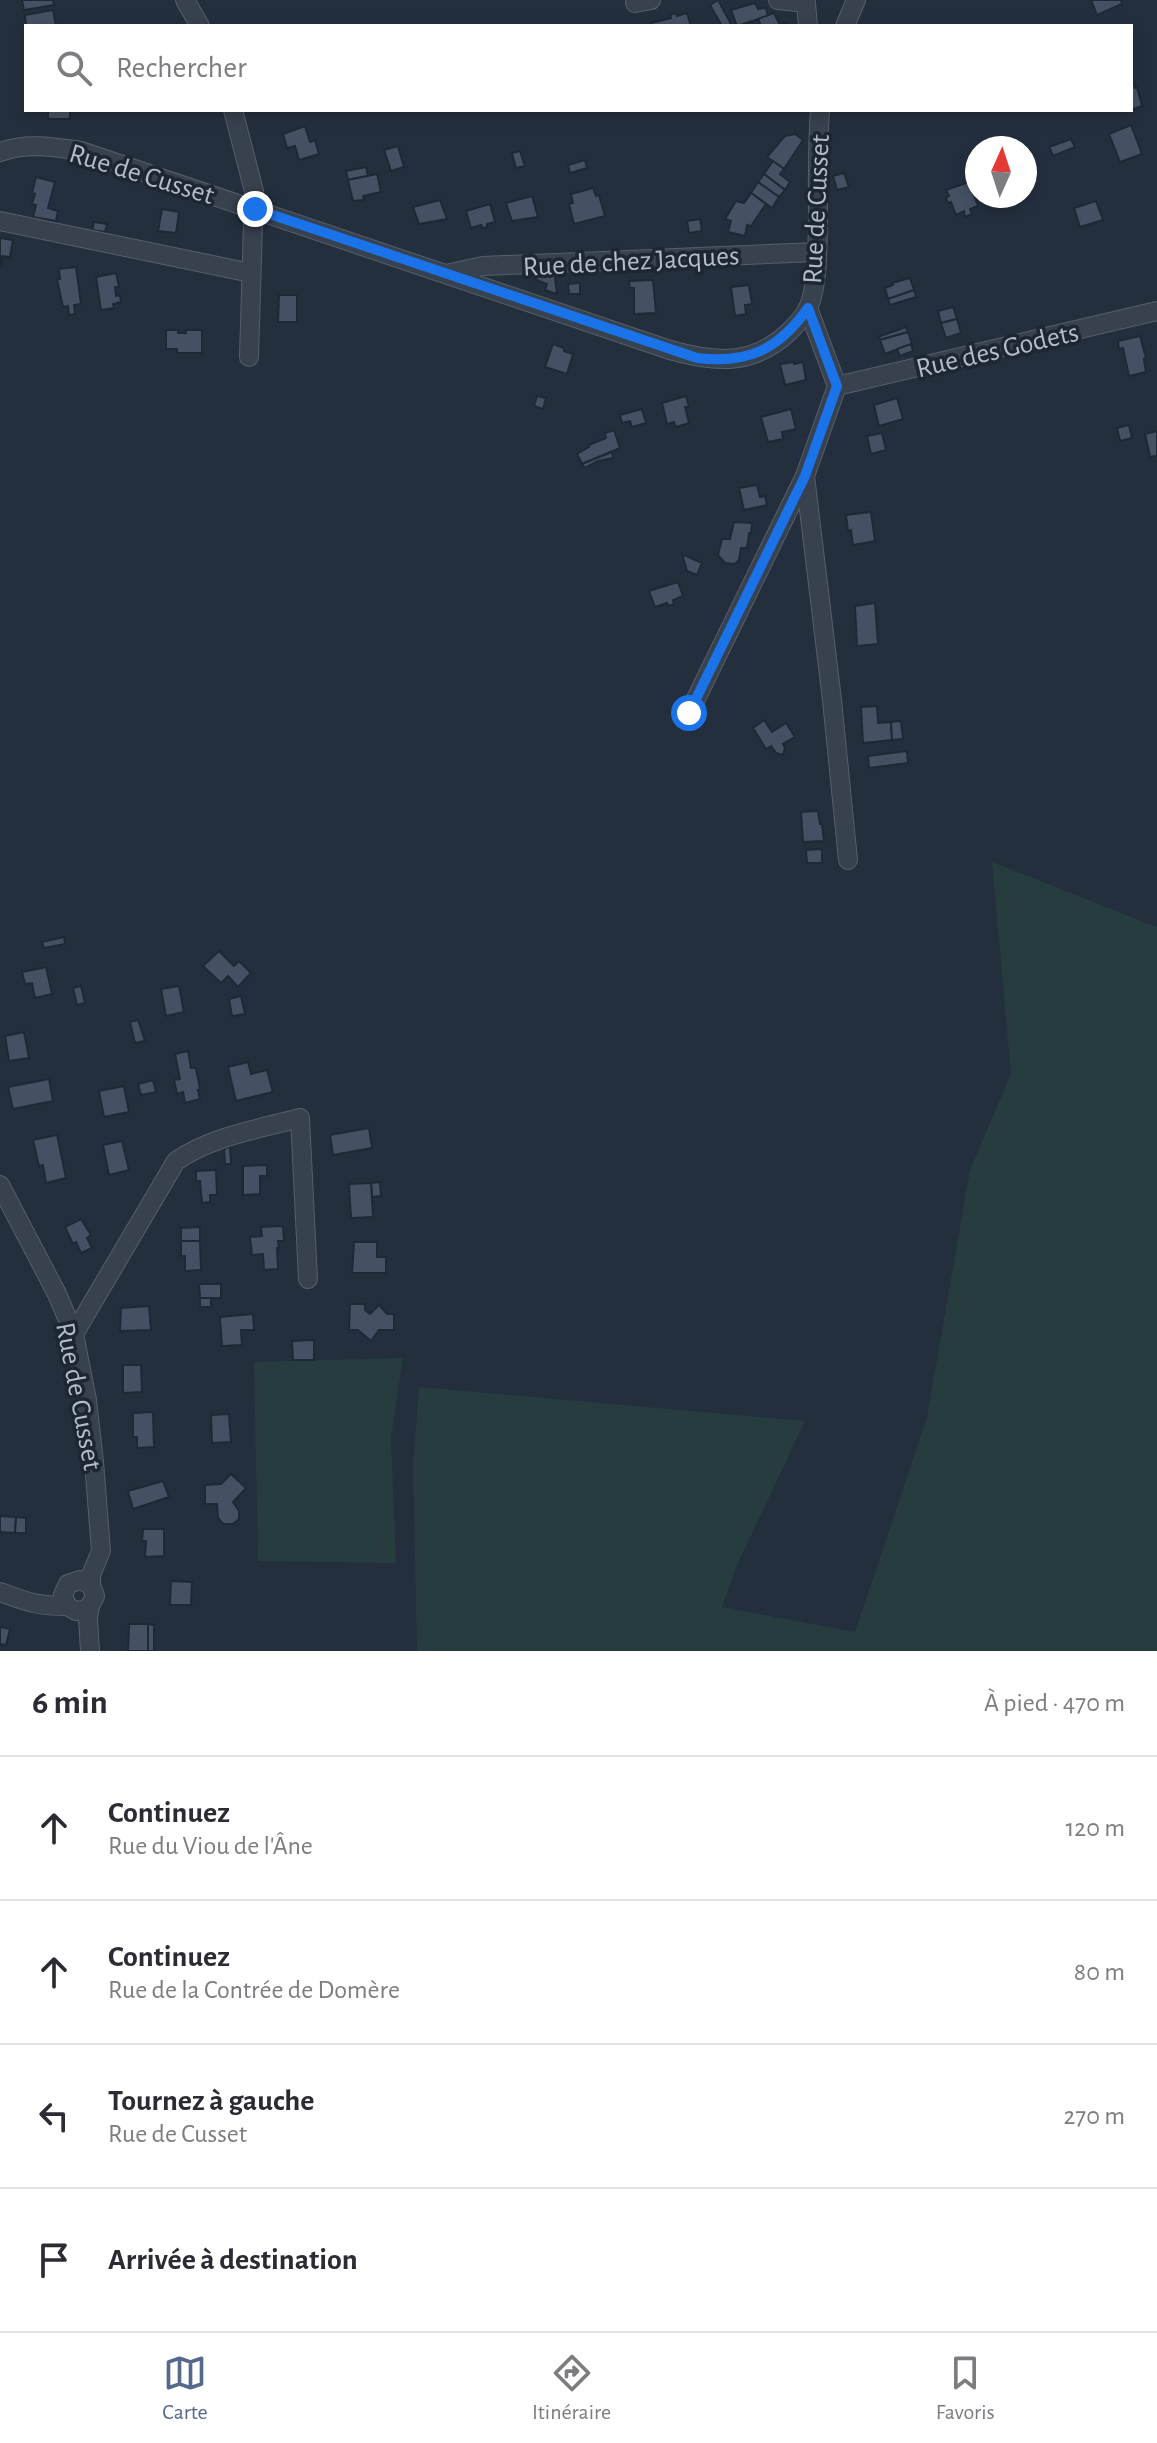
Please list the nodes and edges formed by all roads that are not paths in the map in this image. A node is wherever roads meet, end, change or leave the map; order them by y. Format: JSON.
{"nodes":[{"id":1,"x":185,"y":0,"type":"edge"},
{"id":2,"x":778,"y":0,"type":"edge"},
{"id":3,"x":855,"y":1,"type":"edge"},
{"id":4,"x":199,"y":24,"type":"edge"},
{"id":5,"x":808,"y":24,"type":"edge"},
{"id":6,"x":846,"y":24,"type":"edge"},
{"id":7,"x":234,"y":112,"type":"edge"},
{"id":8,"x":820,"y":112,"type":"edge"},
{"id":9,"x":0,"y":152,"type":"edge"},
{"id":10,"x":255,"y":209,"type":"junction"},
{"id":11,"x":0,"y":221,"type":"edge"},
{"id":12,"x":817,"y":252,"type":"junction"},
{"id":13,"x":251,"y":273,"type":"junction"},
{"id":14,"x":446,"y":274,"type":"junction"},
{"id":15,"x":808,"y":308,"type":"junction"},
{"id":16,"x":1157,"y":311,"type":"edge"},
{"id":17,"x":249,"y":357,"type":"dead end"},
{"id":18,"x":837,"y":386,"type":"junction"},
{"id":19,"x":805,"y":476,"type":"junction"},
{"id":20,"x":689,"y":713,"type":"dead end"},
{"id":21,"x":848,"y":860,"type":"dead end"},
{"id":22,"x":0,"y":1185,"type":"edge"},
{"id":23,"x":308,"y":1279,"type":"dead end"},
{"id":24,"x":74,"y":1334,"type":"junction"},
{"id":25,"x":78,"y":1583,"type":"junction"},
{"id":26,"x":4,"y":1593,"type":"edge"},
{"id":27,"x":78,"y":1608,"type":"junction"},
{"id":28,"x":83,"y":1651,"type":"edge"},
{"id":29,"x":90,"y":1651,"type":"edge"}],
"edges":[{"from":1,"to":4,"type":"street"},
{"from":2,"to":5,"type":"street"},
{"from":3,"to":6,"type":"street"},
{"from":7,"to":10,"type":"street"},
{"from":8,"to":12,"type":"street","name":"Rue de Cusset"},
{"from":9,"to":10,"type":"street","name":"Rue de Cusset"},
{"from":10,"to":13,"type":"street"},
{"from":10,"to":14,"type":"street","name":"Rue de Cusset"},
{"from":11,"to":13,"type":"street"},
{"from":12,"to":14,"type":"street","name":"Rue de chez Jacques"},
{"from":12,"to":15,"type":"street","name":"Rue de Cusset"},
{"from":13,"to":17,"type":"street"},
{"from":14,"to":15,"type":"street","name":"Rue de Cusset"},
{"from":15,"to":18,"type":"street"},
{"from":16,"to":18,"type":"street","name":"Rue des Godets"},
{"from":18,"to":19,"type":"street"},
{"from":19,"to":20,"type":"street"},
{"from":19,"to":21,"type":"street"},
{"from":22,"to":24,"type":"street","name":"Rue de Cusset"},
{"from":23,"to":24,"type":"street"},
{"from":24,"to":25,"type":"street","name":"Rue de Cusset"},
{"from":25,"to":26,"type":"street"},
{"from":25,"to":27,"type":"street"},
{"from":25,"to":27,"type":"street"},
{"from":26,"to":27,"type":"street"},
{"from":27,"to":28,"type":"street"},
{"from":27,"to":29,"type":"street"}]}
